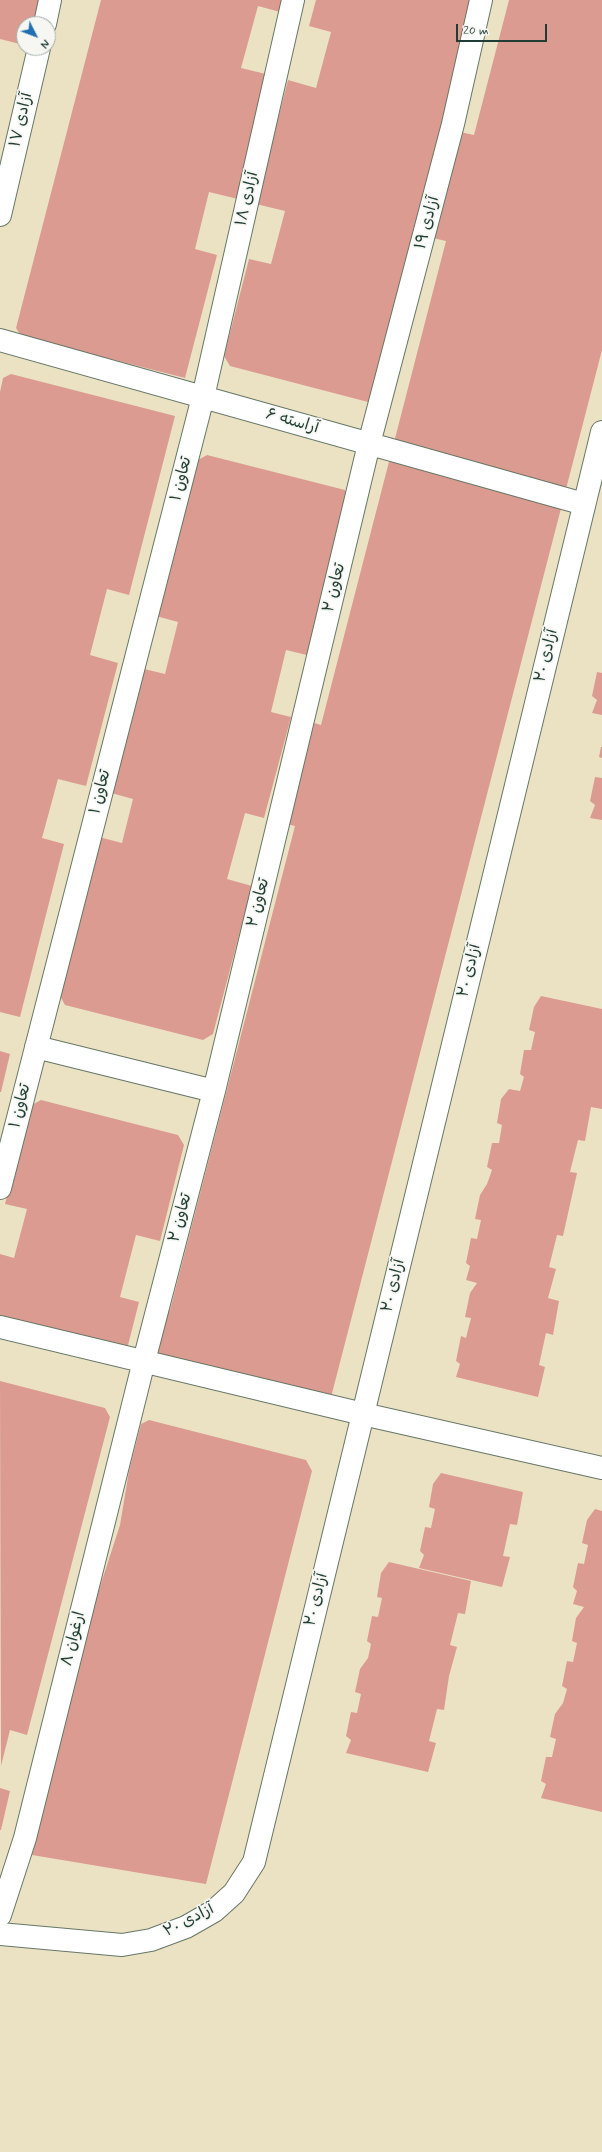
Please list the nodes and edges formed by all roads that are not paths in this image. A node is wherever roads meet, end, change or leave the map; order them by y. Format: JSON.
{"nodes":[{"id":1,"x":50,"y":0,"type":"edge"},
{"id":2,"x":293,"y":0,"type":"edge"},
{"id":3,"x":481,"y":0,"type":"edge"},
{"id":4,"x":47,"y":16,"type":"edge"},
{"id":5,"x":37,"y":56,"type":"edge"},
{"id":6,"x":0,"y":215,"type":"edge"},
{"id":7,"x":0,"y":340,"type":"edge"},
{"id":8,"x":203,"y":397,"type":"junction"},
{"id":9,"x":602,"y":432,"type":"edge"},
{"id":10,"x":369,"y":444,"type":"junction"},
{"id":11,"x":584,"y":504,"type":"junction"},
{"id":12,"x":36,"y":1047,"type":"junction"},
{"id":13,"x":214,"y":1091,"type":"junction"},
{"id":14,"x":0,"y":1188,"type":"edge"},
{"id":15,"x":0,"y":1327,"type":"edge"},
{"id":16,"x":144,"y":1361,"type":"junction"},
{"id":17,"x":363,"y":1414,"type":"junction"},
{"id":18,"x":602,"y":1468,"type":"edge"},
{"id":19,"x":0,"y":1915,"type":"edge"},
{"id":20,"x":0,"y":1934,"type":"edge"}],
"edges":[{"from":1,"to":4,"type":"street"},
{"from":2,"to":8,"type":"street","name":"آزادی ۱۸"},
{"from":3,"to":10,"type":"street","name":"آزادی ۱۹"},
{"from":5,"to":6,"type":"street","name":"آزادی ۱۷"},
{"from":7,"to":8,"type":"street","name":"آراسته ۶"},
{"from":8,"to":10,"type":"street","name":"آراسته ۶"},
{"from":8,"to":12,"type":"street","name":"تعاون ۱"},
{"from":9,"to":11,"type":"street","name":"آزادی ۲۰"},
{"from":10,"to":11,"type":"street","name":"آراسته ۶"},
{"from":10,"to":13,"type":"street","name":"تعاون ۲"},
{"from":11,"to":17,"type":"street","name":"آزادی ۲۰"},
{"from":12,"to":13,"type":"street"},
{"from":12,"to":14,"type":"street","name":"تعاون ۱"},
{"from":13,"to":16,"type":"street","name":"تعاون ۲"},
{"from":15,"to":16,"type":"street"},
{"from":16,"to":17,"type":"street"},
{"from":16,"to":19,"type":"street","name":"ارغوان ۸"},
{"from":17,"to":18,"type":"street"},
{"from":17,"to":20,"type":"street","name":"آزادی ۲۰"}]}
